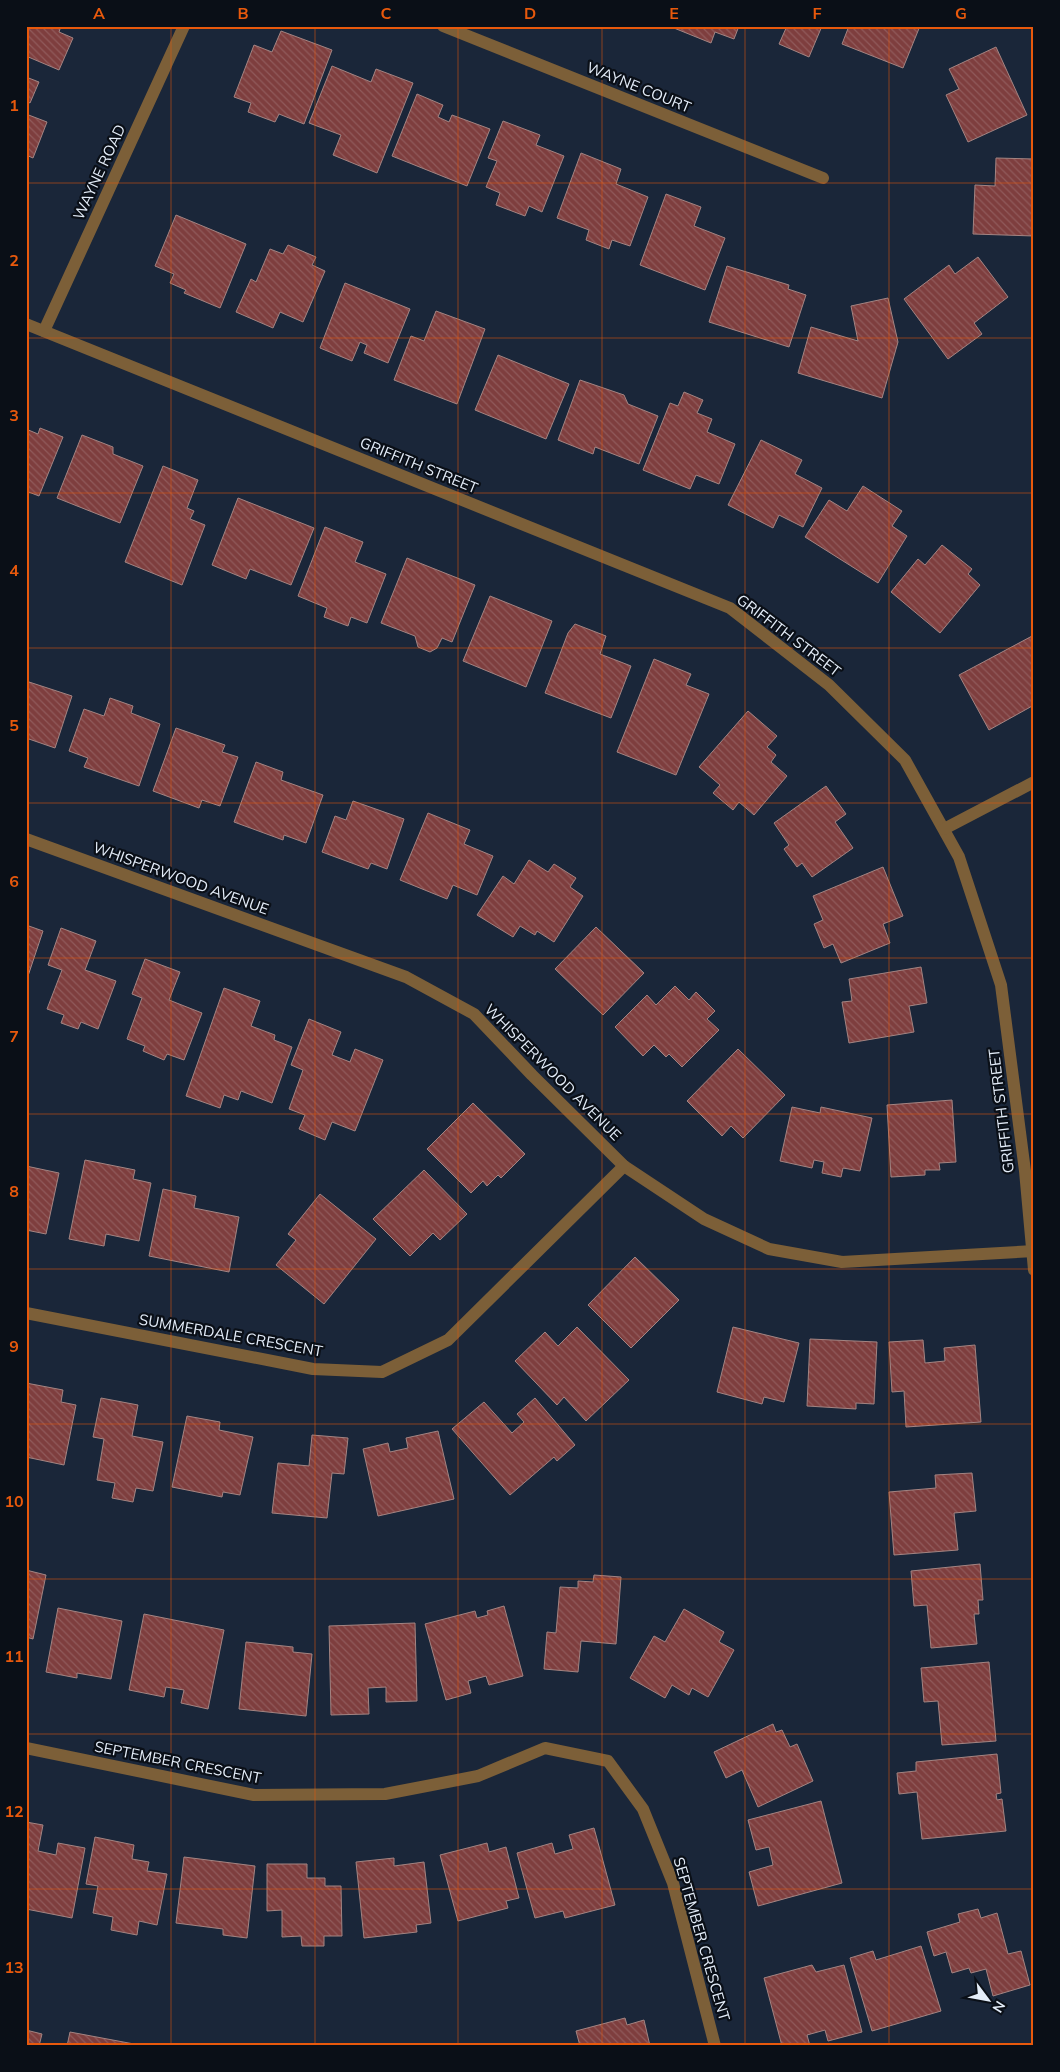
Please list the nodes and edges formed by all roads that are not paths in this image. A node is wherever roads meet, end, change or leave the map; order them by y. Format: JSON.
{"nodes":[{"id":1,"x":184,"y":26,"type":"edge"},
{"id":2,"x":443,"y":26,"type":"edge"},
{"id":3,"x":823,"y":178,"type":"dead end"},
{"id":4,"x":26,"y":324,"type":"edge"},
{"id":5,"x":44,"y":331,"type":"junction"},
{"id":6,"x":1034,"y":782,"type":"edge"},
{"id":7,"x":944,"y":829,"type":"junction"},
{"id":8,"x":26,"y":839,"type":"edge"},
{"id":9,"x":624,"y":1166,"type":"junction"},
{"id":10,"x":1033,"y":1251,"type":"edge"},
{"id":11,"x":1034,"y":1270,"type":"edge"},
{"id":12,"x":26,"y":1313,"type":"edge"},
{"id":13,"x":26,"y":1748,"type":"edge"},
{"id":14,"x":715,"y":2046,"type":"edge"}],
"edges":[{"from":1,"to":5,"type":"street","name":"WAYNE ROAD"},
{"from":2,"to":3,"type":"street","name":"WAYNE COURT"},
{"from":4,"to":5,"type":"street","name":"GRIFFITH STREET"},
{"from":5,"to":7,"type":"street","name":"GRIFFITH STREET"},
{"from":6,"to":7,"type":"street"},
{"from":7,"to":10,"type":"street","name":"GRIFFITH STREET"},
{"from":8,"to":9,"type":"street","name":"WHISPERWOOD AVENUE"},
{"from":9,"to":10,"type":"street","name":"WHISPERWOOD AVENUE"},
{"from":9,"to":12,"type":"street","name":"SUMMERDALE CRESCENT"},
{"from":10,"to":11,"type":"street","name":"GRIFFITH STREET"},
{"from":13,"to":14,"type":"street","name":"SEPTEMBER CRESCENT"}]}
